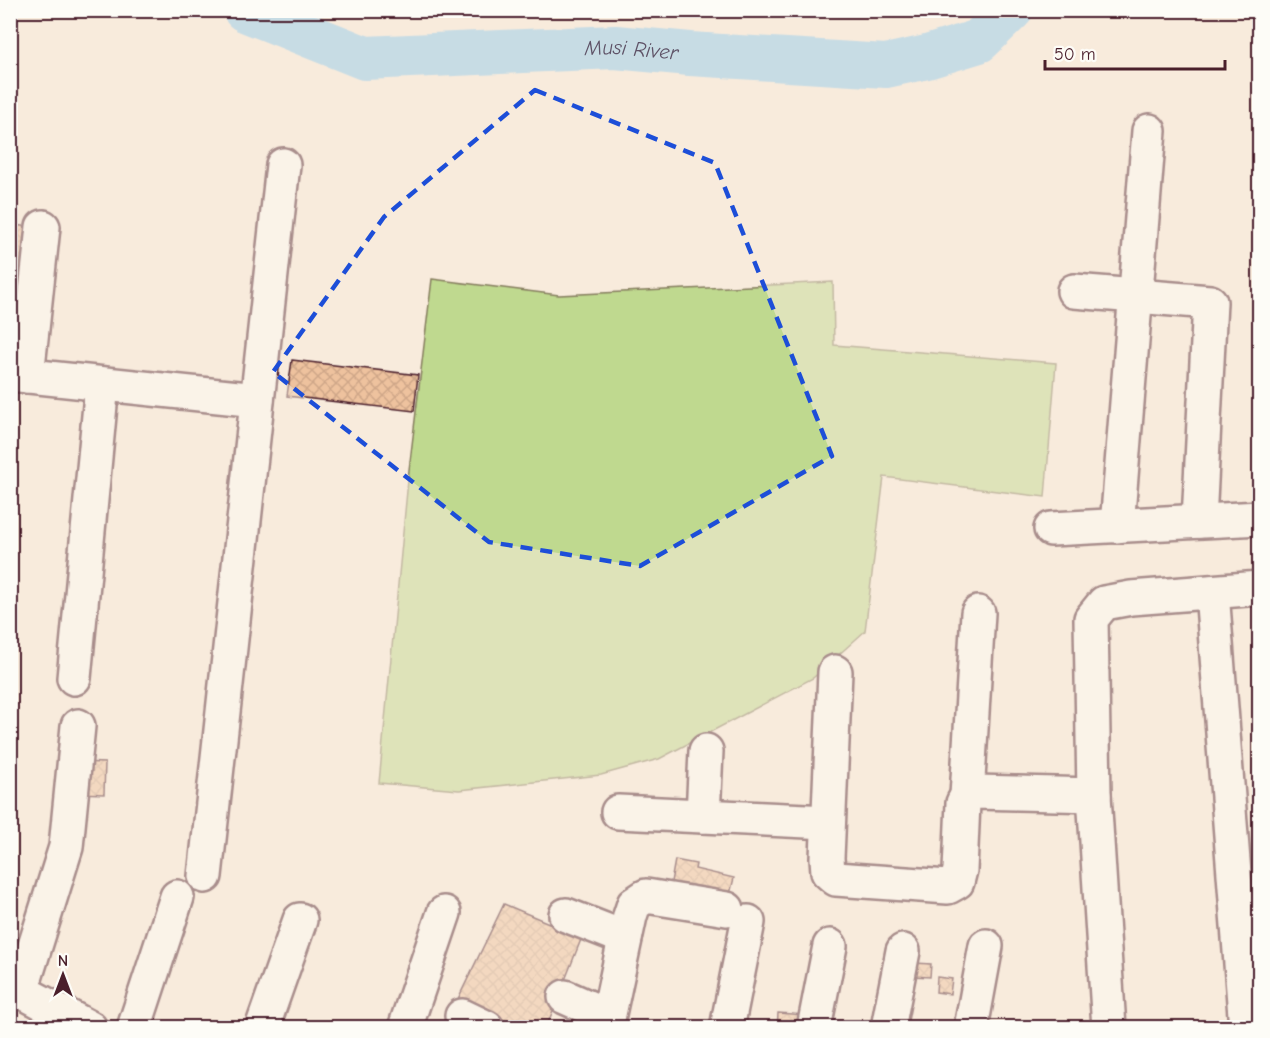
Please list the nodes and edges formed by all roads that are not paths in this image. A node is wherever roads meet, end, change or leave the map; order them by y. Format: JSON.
{"nodes":[{"id":1,"x":1149,"y":131,"type":"dead end"},
{"id":2,"x":283,"y":165,"type":"dead end"},
{"id":3,"x":43,"y":227,"type":"dead end"},
{"id":4,"x":1074,"y":291,"type":"dead end"},
{"id":5,"x":1135,"y":296,"type":"junction"},
{"id":6,"x":19,"y":376,"type":"edge"},
{"id":7,"x":102,"y":384,"type":"junction"},
{"id":8,"x":257,"y":399,"type":"junction"},
{"id":9,"x":1260,"y":518,"type":"edge"},
{"id":10,"x":1199,"y":521,"type":"junction"},
{"id":11,"x":1117,"y":526,"type":"junction"},
{"id":12,"x":1051,"y":529,"type":"dead end"},
{"id":13,"x":1260,"y":588,"type":"edge"},
{"id":14,"x":1212,"y":592,"type":"junction"},
{"id":15,"x":978,"y":613,"type":"dead end"},
{"id":16,"x":835,"y":672,"type":"dead end"},
{"id":17,"x":74,"y":678,"type":"dead end"},
{"id":18,"x":78,"y":726,"type":"dead end"},
{"id":19,"x":706,"y":751,"type":"dead end"},
{"id":20,"x":1094,"y":795,"type":"junction"},
{"id":21,"x":967,"y":796,"type":"junction"},
{"id":22,"x":618,"y":812,"type":"dead end"},
{"id":23,"x":703,"y":816,"type":"junction"},
{"id":24,"x":828,"y":822,"type":"junction"},
{"id":25,"x":205,"y":876,"type":"dead end"},
{"id":26,"x":177,"y":897,"type":"dead end"},
{"id":27,"x":444,"y":913,"type":"dead end"},
{"id":28,"x":566,"y":915,"type":"dead end"},
{"id":29,"x":300,"y":920,"type":"dead end"},
{"id":30,"x":626,"y":938,"type":"junction"},
{"id":31,"x":830,"y":946,"type":"dead end"},
{"id":32,"x":986,"y":946,"type":"dead end"},
{"id":33,"x":903,"y":951,"type":"dead end"},
{"id":34,"x":16,"y":988,"type":"edge"},
{"id":35,"x":565,"y":997,"type":"dead end"},
{"id":36,"x":607,"y":1022,"type":"edge"},
{"id":37,"x":90,"y":1028,"type":"edge"},
{"id":38,"x":134,"y":1028,"type":"edge"},
{"id":39,"x":262,"y":1028,"type":"edge"},
{"id":40,"x":405,"y":1028,"type":"edge"},
{"id":41,"x":727,"y":1028,"type":"edge"},
{"id":42,"x":814,"y":1028,"type":"edge"},
{"id":43,"x":888,"y":1028,"type":"edge"},
{"id":44,"x":971,"y":1028,"type":"edge"},
{"id":45,"x":1109,"y":1028,"type":"edge"},
{"id":46,"x":1246,"y":1028,"type":"edge"}],
"edges":[{"from":1,"to":5,"type":"street"},
{"from":2,"to":8,"type":"street"},
{"from":3,"to":6,"type":"street"},
{"from":4,"to":5,"type":"street"},
{"from":5,"to":10,"type":"street"},
{"from":5,"to":11,"type":"street"},
{"from":6,"to":7,"type":"street"},
{"from":7,"to":8,"type":"street"},
{"from":7,"to":17,"type":"street"},
{"from":8,"to":25,"type":"street"},
{"from":9,"to":10,"type":"street"},
{"from":10,"to":11,"type":"street"},
{"from":11,"to":12,"type":"street"},
{"from":13,"to":14,"type":"street"},
{"from":14,"to":20,"type":"street"},
{"from":14,"to":46,"type":"street"},
{"from":15,"to":21,"type":"street"},
{"from":16,"to":24,"type":"street"},
{"from":18,"to":34,"type":"street"},
{"from":19,"to":23,"type":"street"},
{"from":20,"to":21,"type":"street"},
{"from":20,"to":45,"type":"street"},
{"from":21,"to":24,"type":"street"},
{"from":22,"to":23,"type":"street"},
{"from":23,"to":24,"type":"street"},
{"from":26,"to":38,"type":"street"},
{"from":27,"to":40,"type":"street"},
{"from":28,"to":30,"type":"street"},
{"from":29,"to":39,"type":"street"},
{"from":30,"to":36,"type":"street"},
{"from":30,"to":41,"type":"street"},
{"from":31,"to":42,"type":"street"},
{"from":32,"to":44,"type":"street"},
{"from":33,"to":43,"type":"street"},
{"from":34,"to":37,"type":"street"},
{"from":35,"to":36,"type":"street"}]}
